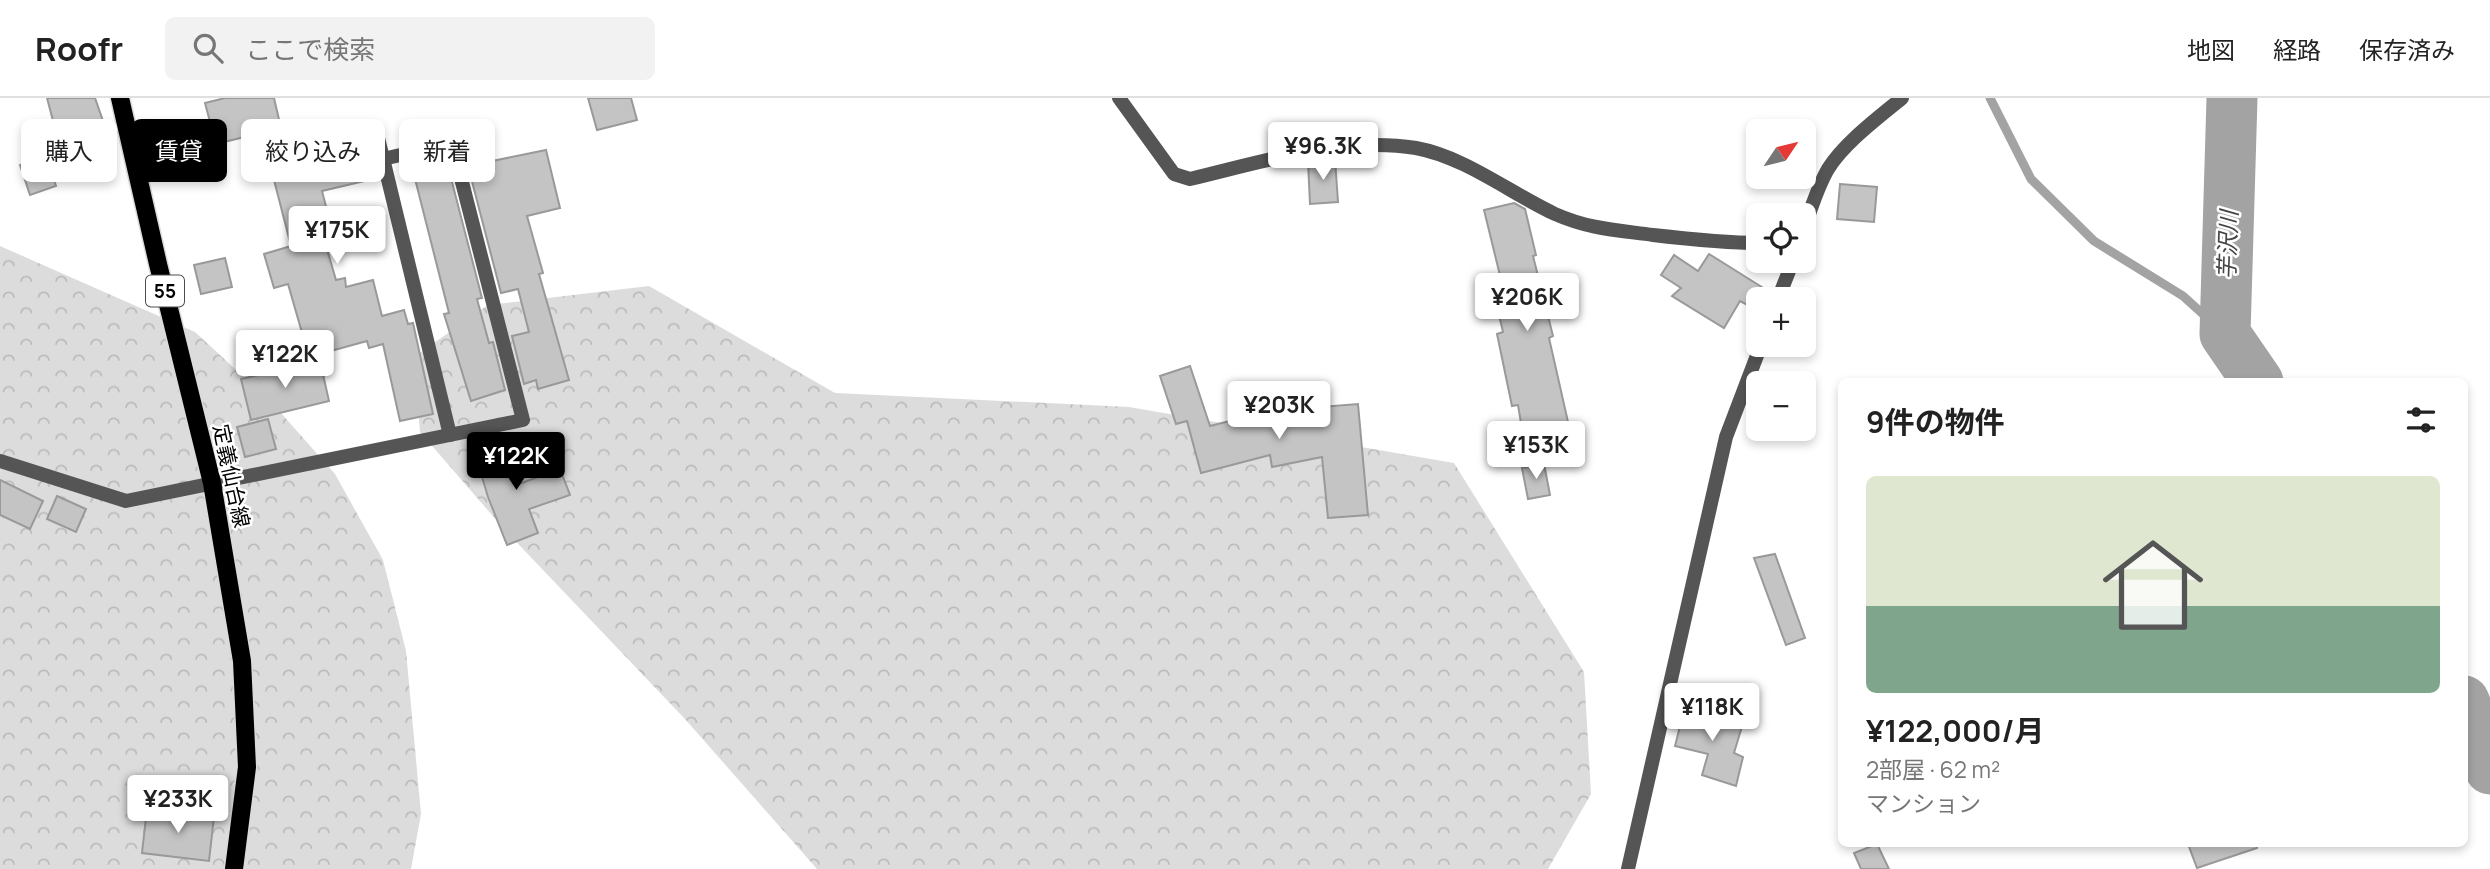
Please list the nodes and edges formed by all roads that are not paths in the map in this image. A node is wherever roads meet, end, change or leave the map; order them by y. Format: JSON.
{"nodes":[{"id":1,"x":120,"y":98,"type":"edge"},
{"id":2,"x":1119,"y":98,"type":"edge"},
{"id":3,"x":1902,"y":98,"type":"edge"},
{"id":4,"x":385,"y":159,"type":"edge"},
{"id":5,"x":385,"y":167,"type":"edge"},
{"id":6,"x":1813,"y":203,"type":"edge"},
{"id":7,"x":1746,"y":243,"type":"edge"},
{"id":8,"x":1756,"y":357,"type":"edge"},
{"id":9,"x":450,"y":435,"type":"junction"},
{"id":10,"x":0,"y":461,"type":"edge"},
{"id":11,"x":212,"y":483,"type":"junction"},
{"id":12,"x":234,"y":869,"type":"edge"},
{"id":13,"x":1628,"y":869,"type":"edge"}],
"edges":[{"from":1,"to":11,"type":"main road","name":"定義仙台線","number":"55"},
{"from":2,"to":7,"type":"street"},
{"from":3,"to":6,"type":"street"},
{"from":4,"to":9,"type":"street"},
{"from":5,"to":9,"type":"street"},
{"from":8,"to":13,"type":"street"},
{"from":9,"to":11,"type":"street"},
{"from":10,"to":11,"type":"street"},
{"from":11,"to":12,"type":"main road","name":"定義仙台線","number":"55"}]}
